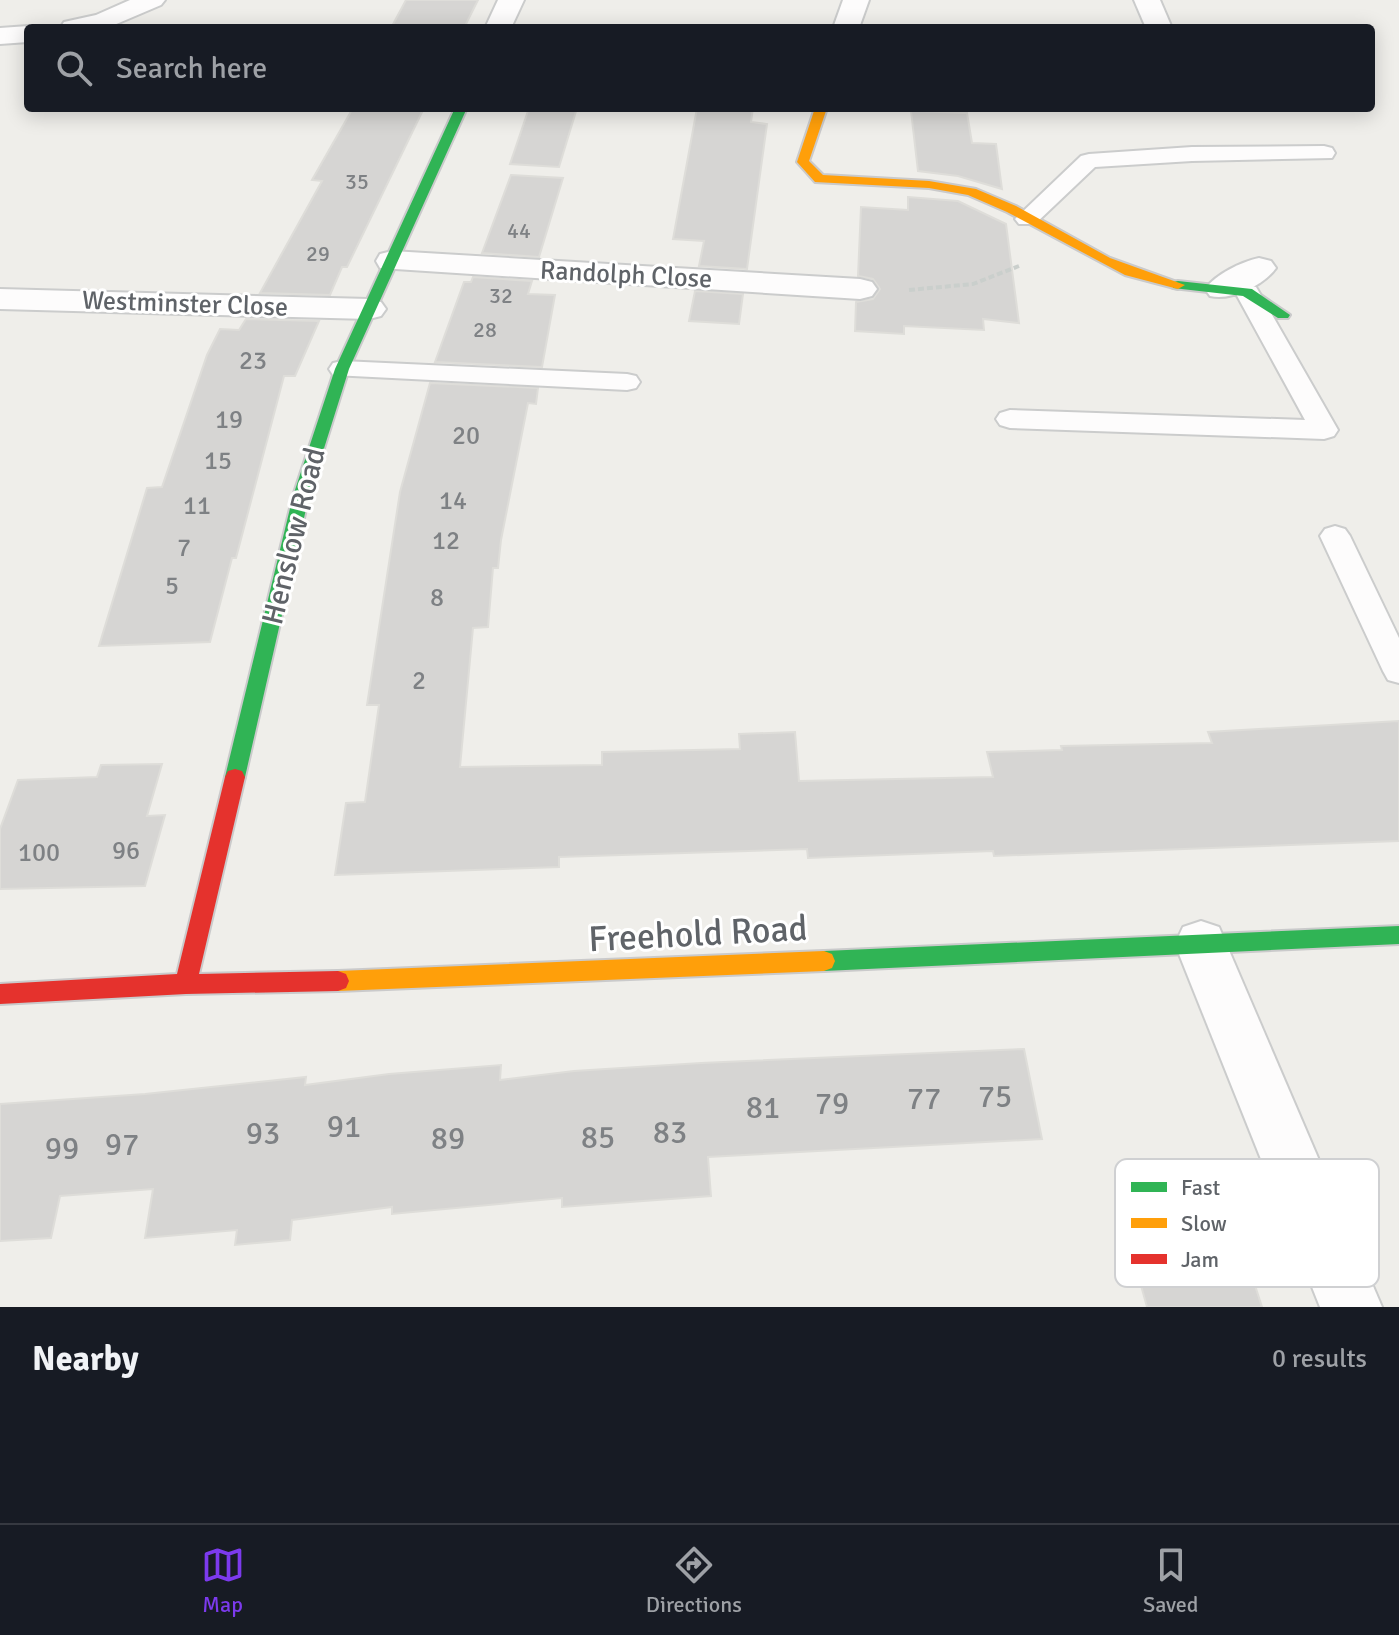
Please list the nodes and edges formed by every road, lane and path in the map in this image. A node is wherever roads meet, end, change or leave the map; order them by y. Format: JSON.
{"nodes":[{"id":1,"x":152,"y":0,"type":"edge"},
{"id":2,"x":511,"y":0,"type":"edge"},
{"id":3,"x":856,"y":0,"type":"edge"},
{"id":4,"x":1147,"y":0,"type":"edge"},
{"id":5,"x":88,"y":24,"type":"edge"},
{"id":6,"x":500,"y":24,"type":"edge"},
{"id":7,"x":847,"y":24,"type":"edge"},
{"id":8,"x":1157,"y":24,"type":"edge"},
{"id":9,"x":24,"y":34,"type":"edge"},
{"id":10,"x":0,"y":36,"type":"edge"},
{"id":11,"x":459,"y":112,"type":"edge"},
{"id":12,"x":820,"y":112,"type":"edge"},
{"id":13,"x":1324,"y":153,"type":"dead end"},
{"id":14,"x":1027,"y":219,"type":"junction"},
{"id":15,"x":1065,"y":240,"type":"junction"},
{"id":16,"x":392,"y":261,"type":"junction"},
{"id":17,"x":1243,"y":283,"type":"junction"},
{"id":18,"x":860,"y":289,"type":"joint"},
{"id":19,"x":0,"y":299,"type":"edge"},
{"id":20,"x":369,"y":309,"type":"junction"},
{"id":21,"x":1283,"y":315,"type":"dead end"},
{"id":22,"x":342,"y":369,"type":"junction"},
{"id":23,"x":627,"y":382,"type":"dead end"},
{"id":24,"x":1010,"y":419,"type":"dead end"},
{"id":25,"x":1335,"y":536,"type":"dead end"},
{"id":26,"x":1399,"y":671,"type":"edge"},
{"id":27,"x":1399,"y":935,"type":"edge"},
{"id":28,"x":1201,"y":944,"type":"junction"},
{"id":29,"x":186,"y":984,"type":"junction"},
{"id":30,"x":0,"y":994,"type":"edge"},
{"id":31,"x":1290,"y":1159,"type":"edge"},
{"id":32,"x":1343,"y":1287,"type":"edge"},
{"id":33,"x":1351,"y":1307,"type":"edge"}],
"edges":[{"from":1,"to":5,"type":"street"},
{"from":2,"to":6,"type":"street"},
{"from":3,"to":7,"type":"street"},
{"from":4,"to":8,"type":"street"},
{"from":9,"to":10,"type":"street"},
{"from":11,"to":16,"type":"street","name":"Henslow Road"},
{"from":12,"to":14,"type":"street"},
{"from":13,"to":14,"type":"lane"},
{"from":14,"to":15,"type":"street"},
{"from":15,"to":17,"type":"street"},
{"from":15,"to":18,"type":"path"},
{"from":16,"to":18,"type":"street","name":"Randolph Close"},
{"from":16,"to":20,"type":"street","name":"Henslow Road"},
{"from":17,"to":21,"type":"street"},
{"from":17,"to":24,"type":"lane"},
{"from":19,"to":20,"type":"street","name":"Westminster Close"},
{"from":20,"to":22,"type":"street","name":"Henslow Road"},
{"from":22,"to":23,"type":"lane"},
{"from":22,"to":29,"type":"street","name":"Henslow Road"},
{"from":25,"to":26,"type":"lane"},
{"from":27,"to":28,"type":"street","name":"Freehold Road"},
{"from":28,"to":29,"type":"street","name":"Freehold Road"},
{"from":28,"to":31,"type":"street"},
{"from":29,"to":30,"type":"street","name":"Freehold Road"},
{"from":32,"to":33,"type":"street"}]}
